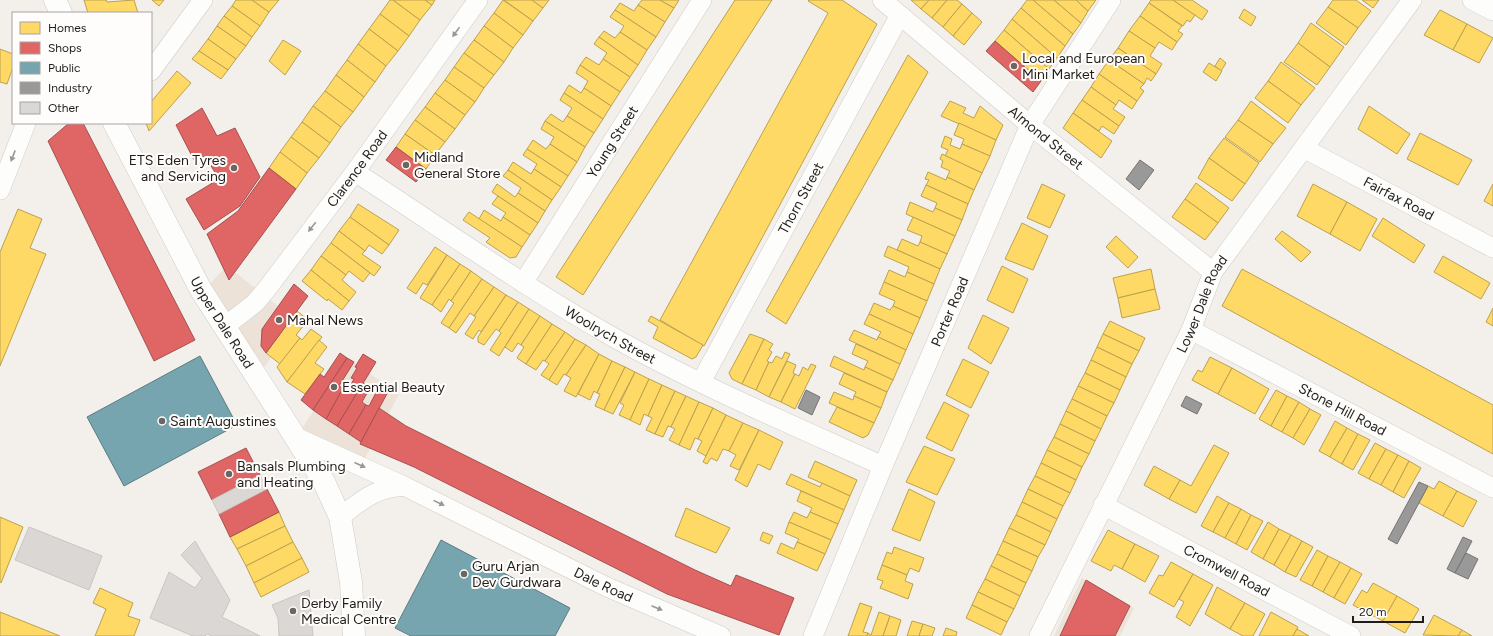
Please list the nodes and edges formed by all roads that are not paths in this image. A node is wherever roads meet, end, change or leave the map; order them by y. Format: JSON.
{"nodes":[{"id":1,"x":55,"y":0,"type":"edge"},
{"id":2,"x":203,"y":0,"type":"edge"},
{"id":3,"x":478,"y":0,"type":"edge"},
{"id":4,"x":702,"y":0,"type":"edge"},
{"id":5,"x":882,"y":0,"type":"edge"},
{"id":6,"x":1111,"y":0,"type":"edge"},
{"id":7,"x":1412,"y":0,"type":"edge"},
{"id":8,"x":1472,"y":0,"type":"edge"},
{"id":9,"x":1493,"y":11,"type":"edge"},
{"id":10,"x":61,"y":12,"type":"edge"},
{"id":11,"x":900,"y":15,"type":"junction"},
{"id":12,"x":152,"y":70,"type":"edge"},
{"id":13,"x":26,"y":124,"type":"edge"},
{"id":14,"x":115,"y":124,"type":"edge"},
{"id":15,"x":1030,"y":124,"type":"junction"},
{"id":16,"x":1305,"y":149,"type":"junction"},
{"id":17,"x":355,"y":172,"type":"junction"},
{"id":18,"x":0,"y":190,"type":"edge"},
{"id":19,"x":1493,"y":248,"type":"edge"},
{"id":20,"x":1214,"y":272,"type":"junction"},
{"id":21,"x":523,"y":283,"type":"junction"},
{"id":22,"x":224,"y":327,"type":"junction"},
{"id":23,"x":1191,"y":330,"type":"junction"},
{"id":24,"x":701,"y":382,"type":"junction"},
{"id":25,"x":298,"y":438,"type":"junction"},
{"id":26,"x":883,"y":466,"type":"junction"},
{"id":27,"x":404,"y":486,"type":"junction"},
{"id":28,"x":1493,"y":488,"type":"edge"},
{"id":29,"x":1103,"y":505,"type":"junction"},
{"id":30,"x":340,"y":517,"type":"junction"},
{"id":31,"x":354,"y":636,"type":"edge"},
{"id":32,"x":720,"y":636,"type":"edge"},
{"id":33,"x":813,"y":636,"type":"edge"},
{"id":34,"x":1039,"y":636,"type":"edge"},
{"id":35,"x":1351,"y":636,"type":"edge"}],
"edges":[{"from":1,"to":10,"type":"street"},
{"from":2,"to":12,"type":"street"},
{"from":3,"to":17,"type":"street","name":"Clarence Road","one_way":true},
{"from":4,"to":21,"type":"street","name":"Young Street"},
{"from":5,"to":11,"type":"street","name":"Almond Street"},
{"from":6,"to":15,"type":"street","name":"Porter Road"},
{"from":7,"to":16,"type":"street","name":"Lower Dale Road"},
{"from":8,"to":9,"type":"street"},
{"from":11,"to":15,"type":"street","name":"Almond Street"},
{"from":11,"to":24,"type":"street","name":"Thorn Street"},
{"from":13,"to":18,"type":"street","one_way":true},
{"from":14,"to":22,"type":"street","name":"Upper Dale Road"},
{"from":15,"to":20,"type":"street","name":"Almond Street"},
{"from":15,"to":26,"type":"street","name":"Porter Road"},
{"from":16,"to":19,"type":"street","name":"Fairfax Road"},
{"from":16,"to":20,"type":"street","name":"Lower Dale Road"},
{"from":17,"to":21,"type":"street","name":"Woolrych Street"},
{"from":17,"to":22,"type":"street","name":"Clarence Road","one_way":true},
{"from":20,"to":23,"type":"street","name":"Lower Dale Road"},
{"from":21,"to":24,"type":"street","name":"Woolrych Street"},
{"from":22,"to":25,"type":"street","name":"Upper Dale Road"},
{"from":23,"to":28,"type":"street","name":"Stone Hill Road"},
{"from":23,"to":29,"type":"street","name":"Lower Dale Road"},
{"from":24,"to":26,"type":"street","name":"Woolrych Street"},
{"from":25,"to":27,"type":"street","name":"Dale Road","one_way":true},
{"from":25,"to":30,"type":"street","name":"Upper Dale Road"},
{"from":26,"to":33,"type":"street","name":"Porter Road"},
{"from":27,"to":30,"type":"street"},
{"from":27,"to":32,"type":"street","name":"Dale Road","one_way":true},
{"from":29,"to":34,"type":"street","name":"Lower Dale Road"},
{"from":29,"to":35,"type":"street","name":"Cromwell Road"},
{"from":30,"to":31,"type":"street","name":"Upper Dale Road"}]}
